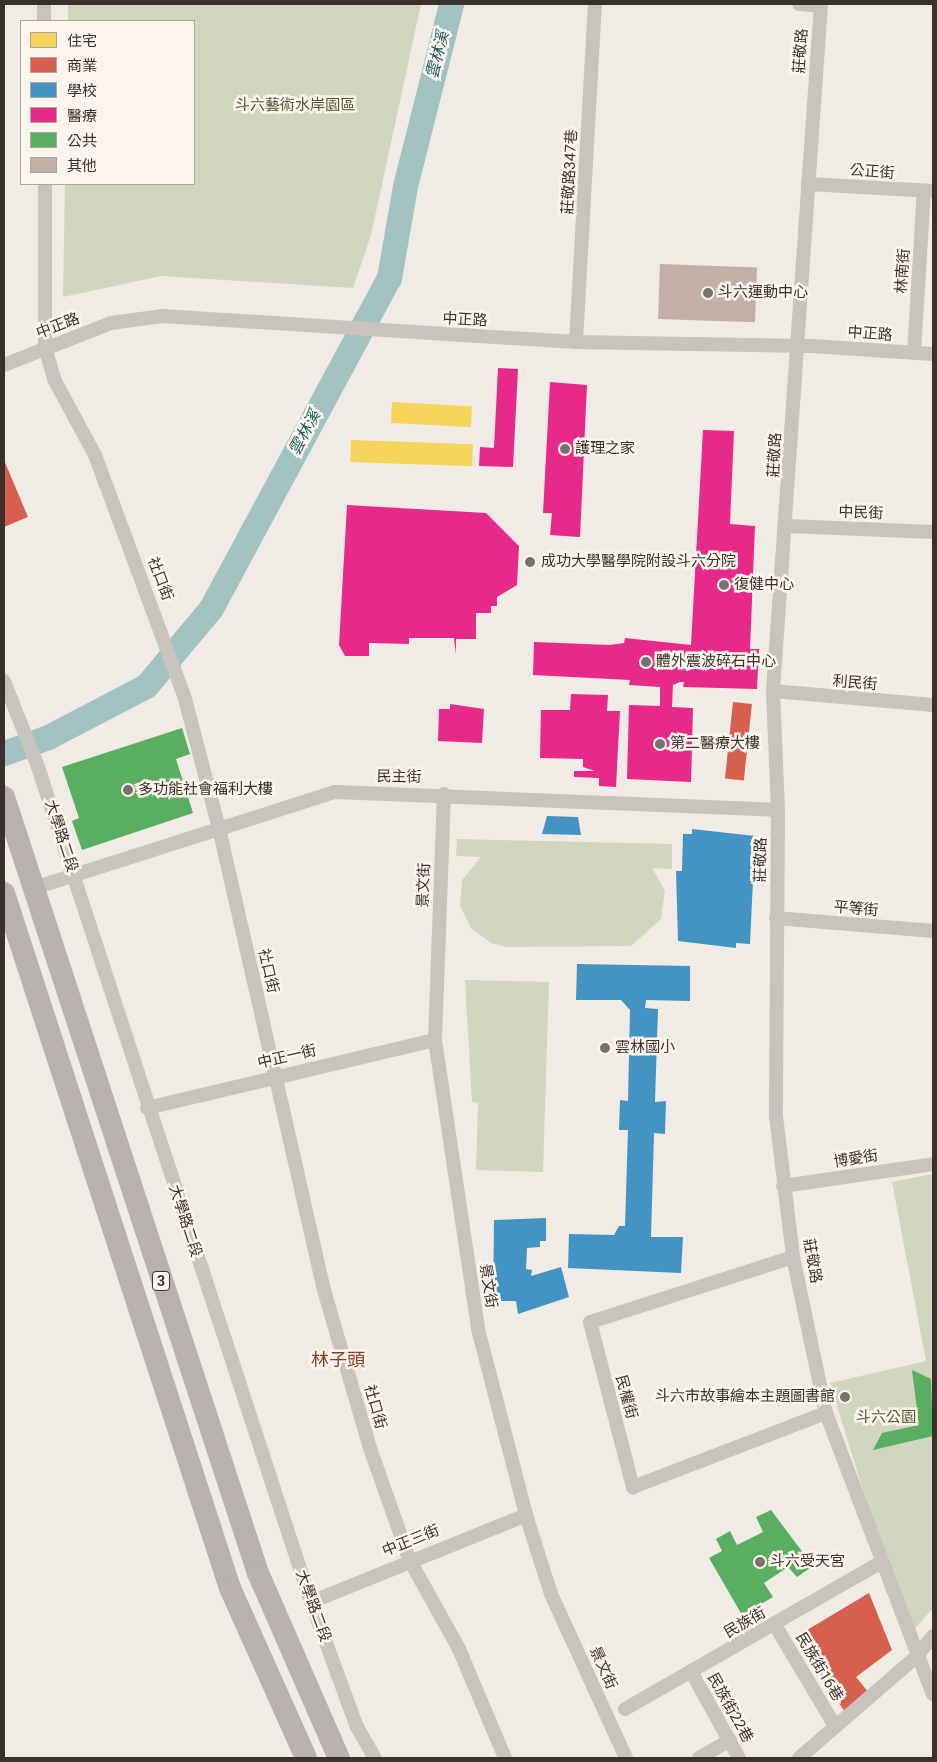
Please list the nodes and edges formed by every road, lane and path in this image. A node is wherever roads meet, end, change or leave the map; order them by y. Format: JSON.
{"nodes":[{"id":1,"x":44,"y":4,"type":"edge"},
{"id":2,"x":595,"y":4,"type":"edge"},
{"id":3,"x":799,"y":4,"type":"edge"},
{"id":4,"x":821,"y":5,"type":"edge"},
{"id":5,"x":44,"y":20,"type":"edge"},
{"id":6,"x":808,"y":184,"type":"junction"},
{"id":7,"x":45,"y":185,"type":"edge"},
{"id":8,"x":929,"y":191,"type":"edge"},
{"id":9,"x":576,"y":342,"type":"junction"},
{"id":10,"x":796,"y":346,"type":"junction"},
{"id":11,"x":45,"y":347,"type":"junction"},
{"id":12,"x":914,"y":353,"type":"junction"},
{"id":13,"x":933,"y":354,"type":"edge"},
{"id":14,"x":4,"y":365,"type":"edge"},
{"id":15,"x":788,"y":526,"type":"junction"},
{"id":16,"x":933,"y":532,"type":"edge"},
{"id":17,"x":4,"y":681,"type":"edge"},
{"id":18,"x":774,"y":691,"type":"junction"},
{"id":19,"x":933,"y":705,"type":"edge"},
{"id":20,"x":444,"y":794,"type":"junction"},
{"id":21,"x":4,"y":797,"type":"edge"},
{"id":22,"x":778,"y":810,"type":"junction"},
{"id":23,"x":219,"y":828,"type":"junction"},
{"id":24,"x":73,"y":874,"type":"junction"},
{"id":25,"x":34,"y":888,"type":"junction"},
{"id":26,"x":4,"y":893,"type":"edge"},
{"id":27,"x":776,"y":918,"type":"junction"},
{"id":28,"x":933,"y":931,"type":"edge"},
{"id":29,"x":435,"y":1040,"type":"junction"},
{"id":30,"x":88,"y":1055,"type":"junction"},
{"id":31,"x":58,"y":1063,"type":"junction"},
{"id":32,"x":276,"y":1077,"type":"junction"},
{"id":33,"x":147,"y":1108,"type":"junction"},
{"id":34,"x":933,"y":1164,"type":"edge"},
{"id":35,"x":784,"y":1186,"type":"junction"},
{"id":36,"x":794,"y":1257,"type":"junction"},
{"id":37,"x":826,"y":1413,"type":"junction"},
{"id":38,"x":526,"y":1515,"type":"junction"},
{"id":39,"x":409,"y":1558,"type":"junction"},
{"id":40,"x":880,"y":1563,"type":"junction"},
{"id":41,"x":311,"y":1602,"type":"junction"},
{"id":42,"x":775,"y":1625,"type":"junction"},
{"id":43,"x":933,"y":1636,"type":"edge"},
{"id":44,"x":916,"y":1657,"type":"junction"},
{"id":45,"x":692,"y":1673,"type":"junction"},
{"id":46,"x":303,"y":1678,"type":"junction"},
{"id":47,"x":277,"y":1693,"type":"junction"},
{"id":48,"x":933,"y":1694,"type":"edge"},
{"id":49,"x":625,"y":1709,"type":"dead end"},
{"id":50,"x":835,"y":1726,"type":"junction"},
{"id":51,"x":730,"y":1740,"type":"junction"},
{"id":52,"x":306,"y":1758,"type":"edge"},
{"id":53,"x":339,"y":1758,"type":"edge"},
{"id":54,"x":375,"y":1758,"type":"edge"},
{"id":55,"x":505,"y":1758,"type":"edge"},
{"id":56,"x":626,"y":1758,"type":"edge"},
{"id":57,"x":699,"y":1758,"type":"edge"},
{"id":58,"x":739,"y":1758,"type":"edge"},
{"id":59,"x":799,"y":1758,"type":"edge"}],
"edges":[{"from":1,"to":5,"type":"street"},
{"from":2,"to":9,"type":"street","name":"莊敬路347巷"},
{"from":3,"to":4,"type":"street"},
{"from":4,"to":6,"type":"street","name":"莊敬路"},
{"from":6,"to":8,"type":"street","name":"公正街"},
{"from":6,"to":10,"type":"street","name":"莊敬路"},
{"from":7,"to":11,"type":"street","name":"社口街"},
{"from":8,"to":12,"type":"street","name":"林南街"},
{"from":9,"to":10,"type":"street","name":"中正路"},
{"from":9,"to":11,"type":"street","name":"中正路"},
{"from":10,"to":12,"type":"street","name":"中正路"},
{"from":10,"to":15,"type":"street","name":"莊敬路"},
{"from":11,"to":14,"type":"street","name":"中正路"},
{"from":11,"to":23,"type":"street","name":"社口街"},
{"from":12,"to":13,"type":"street","name":"中正路"},
{"from":15,"to":16,"type":"street","name":"中民街"},
{"from":15,"to":18,"type":"street","name":"莊敬路"},
{"from":17,"to":24,"type":"street","name":"大學路二段"},
{"from":18,"to":19,"type":"street","name":"利民街"},
{"from":18,"to":22,"type":"street","name":"莊敬路"},
{"from":20,"to":22,"type":"street","name":"民主街"},
{"from":20,"to":23,"type":"street","name":"民主街"},
{"from":20,"to":29,"type":"street","name":"景文街"},
{"from":21,"to":25,"type":"main road","number":"3"},
{"from":22,"to":27,"type":"street","name":"莊敬路"},
{"from":23,"to":24,"type":"street","name":"民主街"},
{"from":23,"to":32,"type":"street","name":"社口街"},
{"from":24,"to":25,"type":"street","name":"民主街"},
{"from":24,"to":33,"type":"street","name":"大學路二段"},
{"from":25,"to":30,"type":"main road","number":"3"},
{"from":26,"to":31,"type":"main road","number":"3"},
{"from":27,"to":28,"type":"street","name":"平等街"},
{"from":27,"to":35,"type":"street","name":"莊敬路"},
{"from":29,"to":32,"type":"street","name":"中正一街"},
{"from":29,"to":38,"type":"street","name":"景文街"},
{"from":30,"to":31,"type":"main road"},
{"from":30,"to":46,"type":"main road","number":"3"},
{"from":31,"to":47,"type":"main road","number":"3"},
{"from":32,"to":33,"type":"street","name":"中正一街"},
{"from":32,"to":39,"type":"street","name":"社口街"},
{"from":33,"to":41,"type":"street","name":"大學路二段"},
{"from":34,"to":35,"type":"street","name":"博愛街"},
{"from":35,"to":36,"type":"street","name":"莊敬路"},
{"from":36,"to":37,"type":"street","name":"莊敬路"},
{"from":36,"to":37,"type":"street","name":"民權街"},
{"from":37,"to":40,"type":"street","name":"莊敬路"},
{"from":38,"to":39,"type":"street","name":"中正三街"},
{"from":38,"to":56,"type":"street","name":"景文街"},
{"from":39,"to":41,"type":"street","name":"中正三街"},
{"from":39,"to":55,"type":"street","name":"社口街"},
{"from":40,"to":42,"type":"street","name":"民族街"},
{"from":40,"to":44,"type":"street","name":"莊敬路"},
{"from":41,"to":54,"type":"street","name":"大學路二段"},
{"from":42,"to":45,"type":"street","name":"民族街"},
{"from":42,"to":50,"type":"street","name":"民族街16巷"},
{"from":43,"to":44,"type":"street"},
{"from":44,"to":48,"type":"street","name":"莊敬路"},
{"from":44,"to":50,"type":"street"},
{"from":45,"to":49,"type":"street","name":"民族街"},
{"from":45,"to":51,"type":"street","name":"民族街22巷"},
{"from":46,"to":47,"type":"main road"},
{"from":46,"to":53,"type":"main road","number":"3"},
{"from":47,"to":52,"type":"main road","number":"3"},
{"from":50,"to":59,"type":"street"},
{"from":51,"to":57,"type":"street"},
{"from":51,"to":58,"type":"street","name":"民族街22巷"}]}
